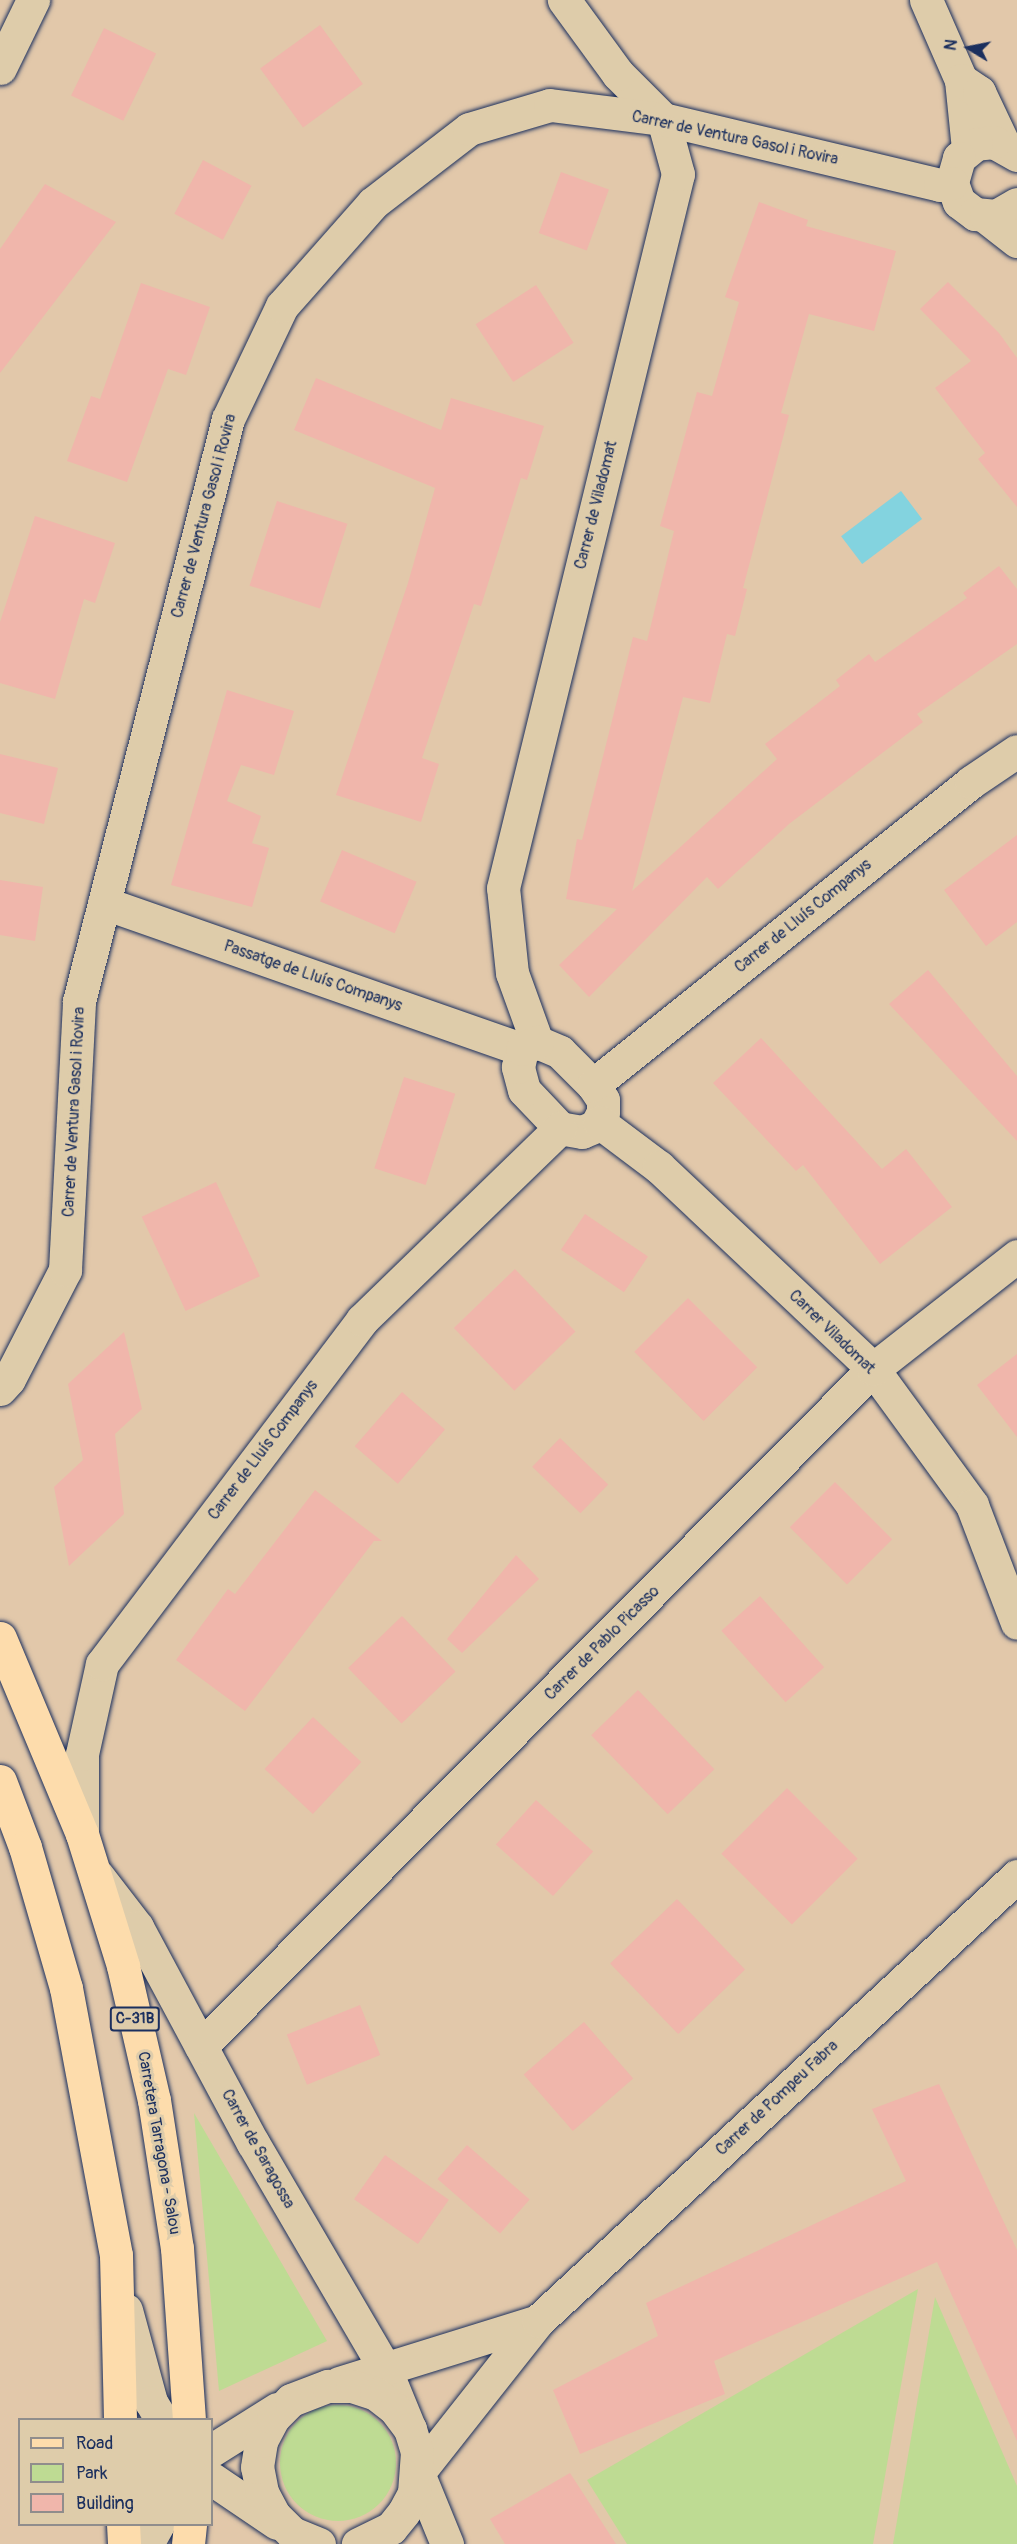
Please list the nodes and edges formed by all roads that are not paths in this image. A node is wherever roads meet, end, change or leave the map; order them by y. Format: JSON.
{"nodes":[{"id":1,"x":33,"y":0,"type":"edge"},
{"id":2,"x":564,"y":0,"type":"edge"},
{"id":3,"x":926,"y":0,"type":"edge"},
{"id":4,"x":0,"y":68,"type":"edge"},
{"id":5,"x":961,"y":80,"type":"junction"},
{"id":6,"x":663,"y":119,"type":"junction"},
{"id":7,"x":968,"y":149,"type":"junction"},
{"id":8,"x":1010,"y":150,"type":"edge"},
{"id":9,"x":952,"y":183,"type":"junction"},
{"id":10,"x":1017,"y":204,"type":"edge"},
{"id":11,"x":986,"y":217,"type":"junction"},
{"id":12,"x":1017,"y":241,"type":"edge"},
{"id":13,"x":1017,"y":751,"type":"edge"},
{"id":14,"x":104,"y":903,"type":"junction"},
{"id":15,"x":530,"y":1046,"type":"junction"},
{"id":16,"x":593,"y":1085,"type":"junction"},
{"id":17,"x":599,"y":1122,"type":"junction"},
{"id":18,"x":560,"y":1128,"type":"junction"},
{"id":19,"x":1017,"y":1256,"type":"edge"},
{"id":20,"x":873,"y":1369,"type":"junction"},
{"id":21,"x":0,"y":1389,"type":"edge"},
{"id":22,"x":1017,"y":1623,"type":"edge"},
{"id":23,"x":0,"y":1638,"type":"edge"},
{"id":24,"x":0,"y":1781,"type":"edge"},
{"id":25,"x":82,"y":1834,"type":"junction"},
{"id":26,"x":97,"y":1875,"type":"junction"},
{"id":27,"x":1017,"y":1876,"type":"edge"},
{"id":28,"x":201,"y":2046,"type":"junction"},
{"id":29,"x":116,"y":2255,"type":"junction"},
{"id":30,"x":538,"y":2321,"type":"junction"},
{"id":31,"x":386,"y":2371,"type":"junction"},
{"id":32,"x":328,"y":2386,"type":"junction"},
{"id":33,"x":291,"y":2400,"type":"junction"},
{"id":34,"x":120,"y":2418,"type":"edge"},
{"id":35,"x":161,"y":2418,"type":"edge"},
{"id":36,"x":189,"y":2418,"type":"edge"},
{"id":37,"x":410,"y":2429,"type":"junction"},
{"id":38,"x":213,"y":2449,"type":"edge"},
{"id":39,"x":418,"y":2473,"type":"junction"},
{"id":40,"x":213,"y":2480,"type":"edge"},
{"id":41,"x":123,"y":2526,"type":"edge"},
{"id":42,"x":157,"y":2526,"type":"edge"},
{"id":43,"x":190,"y":2526,"type":"edge"},
{"id":44,"x":309,"y":2541,"type":"edge"},
{"id":45,"x":365,"y":2542,"type":"edge"},
{"id":46,"x":124,"y":2544,"type":"edge"},
{"id":47,"x":147,"y":2544,"type":"edge"},
{"id":48,"x":188,"y":2544,"type":"edge"},
{"id":49,"x":447,"y":2544,"type":"edge"}],
"edges":[{"from":1,"to":4,"type":"street"},
{"from":2,"to":6,"type":"street","name":"Carrer de Viladomat"},
{"from":3,"to":5,"type":"street"},
{"from":5,"to":7,"type":"street"},
{"from":5,"to":8,"type":"street"},
{"from":6,"to":9,"type":"street","name":"Carrer de Ventura Gasol i Rovira"},
{"from":6,"to":14,"type":"street","name":"Carrer de Ventura Gasol i Rovira"},
{"from":6,"to":15,"type":"street","name":"Carrer de Viladomat"},
{"from":7,"to":8,"type":"street"},
{"from":7,"to":9,"type":"street"},
{"from":9,"to":11,"type":"street"},
{"from":10,"to":11,"type":"street"},
{"from":11,"to":12,"type":"street"},
{"from":13,"to":16,"type":"street","name":"Carrer de Lluís Companys"},
{"from":14,"to":15,"type":"street","name":"Passatge de Lluís Companys"},
{"from":14,"to":21,"type":"street","name":"Carrer de Ventura Gasol i Rovira"},
{"from":15,"to":16,"type":"street","name":"Passatge de Lluís Companys"},
{"from":15,"to":18,"type":"street"},
{"from":16,"to":17,"type":"street"},
{"from":17,"to":18,"type":"street"},
{"from":17,"to":20,"type":"street","name":"Carrer Viladomat"},
{"from":18,"to":25,"type":"street","name":"Carrer de Lluís Companys"},
{"from":19,"to":20,"type":"street","name":"Carrer de Pablo Picasso"},
{"from":20,"to":22,"type":"street","name":"Carrer Viladomat"},
{"from":20,"to":28,"type":"street","name":"Carrer de Pablo Picasso"},
{"from":23,"to":25,"type":"main road","name":"Carretera Tarragona - Salou","number":"C-31B"},
{"from":24,"to":29,"type":"main road"},
{"from":25,"to":26,"type":"main road","name":"Carretera Tarragona - Salou","number":"C-31B"},
{"from":26,"to":28,"type":"street","name":"Carrer de Saragossa"},
{"from":26,"to":36,"type":"main road","name":"Carretera Tarragona - Salou","number":"C-31B"},
{"from":27,"to":30,"type":"street","name":"Carrer de Pompeu Fabra"},
{"from":28,"to":31,"type":"street","name":"Carrer de Saragossa"},
{"from":29,"to":34,"type":"main road"},
{"from":29,"to":35,"type":"street"},
{"from":30,"to":31,"type":"street","name":"Carrer de Pompeu Fabra"},
{"from":30,"to":39,"type":"street","name":"Carrer de Pompeu Fabra"},
{"from":31,"to":32,"type":"street","name":"Carrer de Pompeu Fabra"},
{"from":31,"to":37,"type":"street","name":"Carrer de Saragossa"},
{"from":32,"to":33,"type":"street","name":"Carrer de Pompeu Fabra"},
{"from":32,"to":37,"type":"street"},
{"from":33,"to":38,"type":"street","name":"Carrer de Pompeu Fabra"},
{"from":33,"to":44,"type":"street"},
{"from":37,"to":39,"type":"street","name":"Carrer de Saragossa"},
{"from":39,"to":45,"type":"street"},
{"from":39,"to":49,"type":"street"},
{"from":40,"to":44,"type":"street"},
{"from":41,"to":46,"type":"main road"},
{"from":42,"to":47,"type":"street"},
{"from":43,"to":48,"type":"main road"}]}
